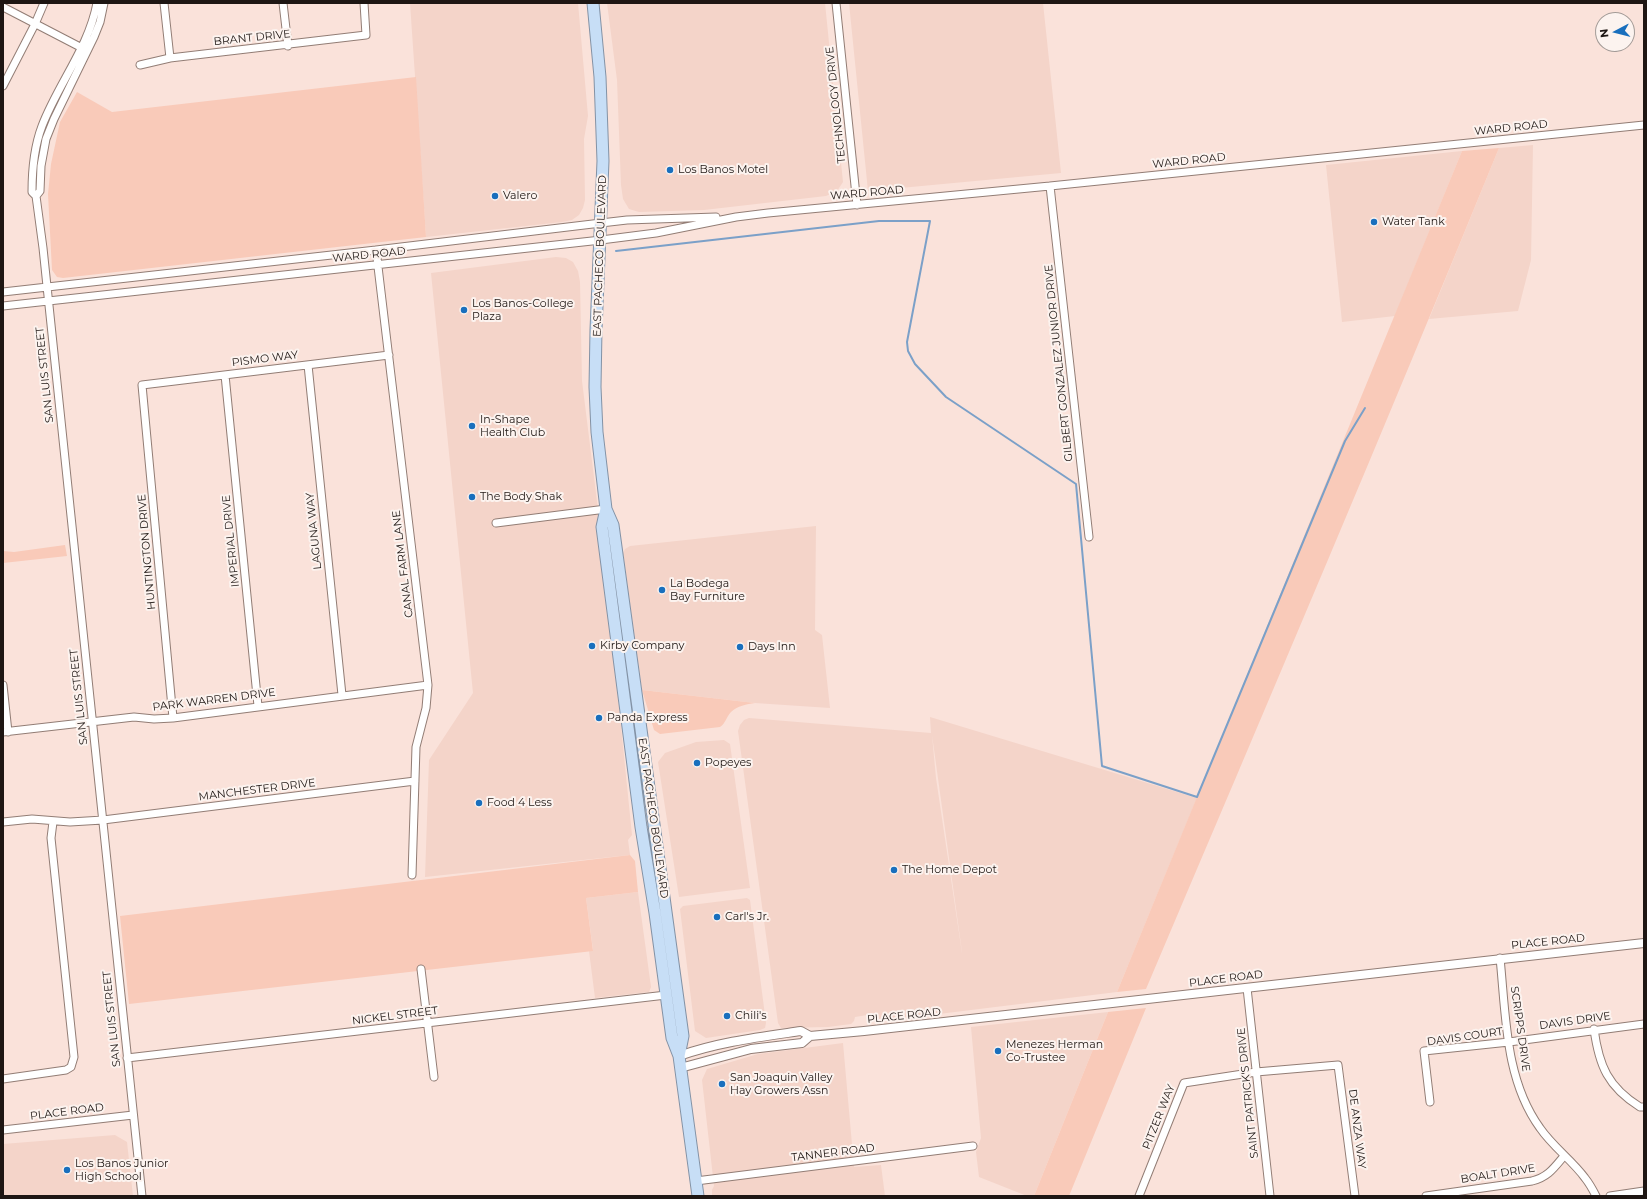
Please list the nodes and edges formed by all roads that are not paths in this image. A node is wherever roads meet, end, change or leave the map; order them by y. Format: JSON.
{"nodes":[{"id":1,"x":44,"y":3,"type":"edge"},
{"id":2,"x":97,"y":3,"type":"edge"},
{"id":3,"x":104,"y":3,"type":"edge"},
{"id":4,"x":164,"y":3,"type":"edge"},
{"id":5,"x":283,"y":3,"type":"edge"},
{"id":6,"x":364,"y":3,"type":"edge"},
{"id":7,"x":593,"y":3,"type":"edge"},
{"id":8,"x":836,"y":3,"type":"edge"},
{"id":9,"x":3,"y":7,"type":"edge"},
{"id":10,"x":35,"y":24,"type":"junction"},
{"id":11,"x":288,"y":46,"type":"junction"},
{"id":12,"x":84,"y":49,"type":"junction"},
{"id":13,"x":170,"y":58,"type":"junction"},
{"id":14,"x":140,"y":65,"type":"dead end"},
{"id":15,"x":3,"y":86,"type":"edge"},
{"id":16,"x":1644,"y":125,"type":"edge"},
{"id":17,"x":1050,"y":186,"type":"junction"},
{"id":18,"x":857,"y":205,"type":"junction"},
{"id":19,"x":736,"y":217,"type":"junction"},
{"id":20,"x":601,"y":223,"type":"junction"},
{"id":21,"x":600,"y":240,"type":"junction"},
{"id":22,"x":376,"y":250,"type":"junction"},
{"id":23,"x":378,"y":266,"type":"junction"},
{"id":24,"x":47,"y":287,"type":"junction"},
{"id":25,"x":3,"y":292,"type":"edge"},
{"id":26,"x":49,"y":300,"type":"junction"},
{"id":27,"x":3,"y":306,"type":"edge"},
{"id":28,"x":389,"y":356,"type":"junction"},
{"id":29,"x":308,"y":365,"type":"junction"},
{"id":30,"x":225,"y":375,"type":"junction"},
{"id":31,"x":142,"y":385,"type":"joint"},
{"id":32,"x":606,"y":509,"type":"junction"},
{"id":33,"x":496,"y":522,"type":"dead end"},
{"id":34,"x":1089,"y":537,"type":"dead end"},
{"id":35,"x":428,"y":684,"type":"junction"},
{"id":36,"x":3,"y":685,"type":"edge"},
{"id":37,"x":342,"y":695,"type":"junction"},
{"id":38,"x":258,"y":706,"type":"junction"},
{"id":39,"x":173,"y":718,"type":"junction"},
{"id":40,"x":92,"y":722,"type":"junction"},
{"id":41,"x":6,"y":732,"type":"edge"},
{"id":42,"x":414,"y":781,"type":"junction"},
{"id":43,"x":103,"y":820,"type":"junction"},
{"id":44,"x":3,"y":822,"type":"edge"},
{"id":45,"x":53,"y":822,"type":"junction"},
{"id":46,"x":412,"y":875,"type":"dead end"},
{"id":47,"x":1644,"y":943,"type":"edge"},
{"id":48,"x":1500,"y":958,"type":"junction"},
{"id":49,"x":421,"y":969,"type":"dead end"},
{"id":50,"x":1247,"y":988,"type":"junction"},
{"id":51,"x":666,"y":995,"type":"junction"},
{"id":52,"x":427,"y":1023,"type":"junction"},
{"id":53,"x":1644,"y":1024,"type":"edge"},
{"id":54,"x":1594,"y":1029,"type":"junction"},
{"id":55,"x":810,"y":1036,"type":"junction"},
{"id":56,"x":1509,"y":1042,"type":"junction"},
{"id":57,"x":127,"y":1058,"type":"junction"},
{"id":58,"x":680,"y":1062,"type":"junction"},
{"id":59,"x":1338,"y":1065,"type":"joint"},
{"id":60,"x":1256,"y":1072,"type":"junction"},
{"id":61,"x":434,"y":1077,"type":"dead end"},
{"id":62,"x":3,"y":1079,"type":"edge"},
{"id":63,"x":1430,"y":1102,"type":"dead end"},
{"id":64,"x":1644,"y":1106,"type":"edge"},
{"id":65,"x":133,"y":1115,"type":"junction"},
{"id":66,"x":3,"y":1130,"type":"edge"},
{"id":67,"x":973,"y":1146,"type":"dead end"},
{"id":68,"x":1564,"y":1156,"type":"junction"},
{"id":69,"x":696,"y":1181,"type":"junction"},
{"id":70,"x":1644,"y":1191,"type":"edge"},
{"id":71,"x":1437,"y":1195,"type":"edge"},
{"id":72,"x":142,"y":1196,"type":"edge"},
{"id":73,"x":698,"y":1196,"type":"edge"},
{"id":74,"x":1139,"y":1196,"type":"edge"},
{"id":75,"x":1270,"y":1196,"type":"edge"},
{"id":76,"x":1355,"y":1196,"type":"edge"},
{"id":77,"x":1426,"y":1196,"type":"edge"},
{"id":78,"x":1596,"y":1196,"type":"edge"},
{"id":79,"x":1610,"y":1196,"type":"edge"}],
"edges":[{"from":1,"to":10,"type":"street"},
{"from":2,"to":12,"type":"street","name":"SAN LUIS STREET"},
{"from":3,"to":12,"type":"street","name":"SAN LUIS STREET"},
{"from":4,"to":13,"type":"street"},
{"from":5,"to":11,"type":"street"},
{"from":6,"to":11,"type":"street","name":"BRANT DRIVE"},
{"from":7,"to":20,"type":"highway","name":"EAST PACHECO BOULEVARD"},
{"from":8,"to":18,"type":"street","name":"TECHNOLOGY DRIVE"},
{"from":9,"to":10,"type":"street"},
{"from":10,"to":12,"type":"street"},
{"from":10,"to":15,"type":"street"},
{"from":11,"to":13,"type":"street","name":"BRANT DRIVE"},
{"from":12,"to":24,"type":"street","name":"SAN LUIS STREET"},
{"from":13,"to":14,"type":"street","name":"BRANT DRIVE"},
{"from":16,"to":17,"type":"street","name":"WARD ROAD"},
{"from":17,"to":18,"type":"street","name":"WARD ROAD"},
{"from":17,"to":34,"type":"street","name":"GILBERT GONZALEZ JUNIOR DRIVE"},
{"from":18,"to":19,"type":"street","name":"WARD ROAD"},
{"from":19,"to":20,"type":"street","name":"WARD ROAD"},
{"from":19,"to":21,"type":"street","name":"WARD ROAD"},
{"from":20,"to":21,"type":"highway","name":"EAST PACHECO BOULEVARD"},
{"from":20,"to":22,"type":"street","name":"WARD ROAD"},
{"from":21,"to":23,"type":"street","name":"WARD ROAD"},
{"from":21,"to":32,"type":"highway","name":"EAST PACHECO BOULEVARD"},
{"from":22,"to":23,"type":"street","name":"CANAL FARM LANE"},
{"from":22,"to":24,"type":"street","name":"WARD ROAD"},
{"from":23,"to":26,"type":"street","name":"WARD ROAD"},
{"from":23,"to":28,"type":"street","name":"CANAL FARM LANE"},
{"from":24,"to":25,"type":"street","name":"WARD ROAD"},
{"from":24,"to":26,"type":"street","name":"SAN LUIS STREET"},
{"from":26,"to":27,"type":"street","name":"WARD ROAD"},
{"from":26,"to":40,"type":"street","name":"SAN LUIS STREET"},
{"from":28,"to":29,"type":"street","name":"PISMO WAY"},
{"from":28,"to":35,"type":"street","name":"CANAL FARM LANE"},
{"from":29,"to":30,"type":"street","name":"PISMO WAY"},
{"from":29,"to":37,"type":"street","name":"LAGUNA WAY"},
{"from":30,"to":31,"type":"street","name":"PISMO WAY"},
{"from":30,"to":38,"type":"street","name":"IMPERIAL DRIVE"},
{"from":31,"to":39,"type":"street","name":"HUNTINGTON DRIVE"},
{"from":32,"to":33,"type":"street"},
{"from":32,"to":51,"type":"highway","name":"EAST PACHECO BOULEVARD"},
{"from":32,"to":58,"type":"highway","name":"EAST PACHECO BOULEVARD"},
{"from":35,"to":37,"type":"street","name":"PARK WARREN DRIVE"},
{"from":35,"to":42,"type":"street","name":"CANAL FARM LANE"},
{"from":36,"to":41,"type":"street"},
{"from":37,"to":38,"type":"street","name":"PARK WARREN DRIVE"},
{"from":38,"to":39,"type":"street","name":"PARK WARREN DRIVE"},
{"from":39,"to":40,"type":"street","name":"PARK WARREN DRIVE"},
{"from":40,"to":41,"type":"street","name":"PARK WARREN DRIVE"},
{"from":40,"to":43,"type":"street","name":"SAN LUIS STREET"},
{"from":42,"to":43,"type":"street","name":"MANCHESTER DRIVE"},
{"from":42,"to":46,"type":"street","name":"CANAL FARM LANE"},
{"from":43,"to":45,"type":"street","name":"MANCHESTER DRIVE"},
{"from":43,"to":57,"type":"street","name":"SAN LUIS STREET"},
{"from":44,"to":45,"type":"street","name":"MANCHESTER DRIVE"},
{"from":45,"to":62,"type":"street"},
{"from":47,"to":48,"type":"street","name":"PLACE ROAD"},
{"from":48,"to":50,"type":"street","name":"PLACE ROAD"},
{"from":48,"to":56,"type":"street","name":"SCRIPPS DRIVE"},
{"from":49,"to":52,"type":"street"},
{"from":50,"to":55,"type":"street","name":"PLACE ROAD"},
{"from":50,"to":60,"type":"street","name":"SAINT PATRICK'S DRIVE"},
{"from":51,"to":52,"type":"street","name":"NICKEL STREET"},
{"from":51,"to":58,"type":"highway","name":"EAST PACHECO BOULEVARD"},
{"from":52,"to":57,"type":"street","name":"NICKEL STREET"},
{"from":52,"to":61,"type":"street"},
{"from":53,"to":54,"type":"street","name":"DAVIS DRIVE"},
{"from":54,"to":56,"type":"street","name":"DAVIS DRIVE"},
{"from":54,"to":64,"type":"street"},
{"from":55,"to":58,"type":"street","name":"PLACE ROAD"},
{"from":55,"to":58,"type":"street","name":"PLACE ROAD"},
{"from":56,"to":63,"type":"street","name":"DAVIS COURT"},
{"from":56,"to":68,"type":"street","name":"SCRIPPS DRIVE"},
{"from":57,"to":65,"type":"street","name":"SAN LUIS STREET"},
{"from":58,"to":69,"type":"highway","name":"EAST PACHECO BOULEVARD"},
{"from":59,"to":60,"type":"street","name":"PITZER WAY"},
{"from":59,"to":76,"type":"street","name":"DE ANZA WAY"},
{"from":60,"to":74,"type":"street","name":"PITZER WAY"},
{"from":60,"to":75,"type":"street","name":"SAINT PATRICK'S DRIVE"},
{"from":65,"to":66,"type":"street","name":"PLACE ROAD"},
{"from":65,"to":72,"type":"street","name":"SAN LUIS STREET"},
{"from":67,"to":69,"type":"street","name":"TANNER ROAD"},
{"from":68,"to":71,"type":"street","name":"BOALT DRIVE"},
{"from":68,"to":78,"type":"street","name":"SCRIPPS DRIVE"},
{"from":69,"to":73,"type":"highway","name":"EAST PACHECO BOULEVARD"},
{"from":70,"to":79,"type":"street"},
{"from":71,"to":77,"type":"street","name":"BOALT DRIVE"}]}
